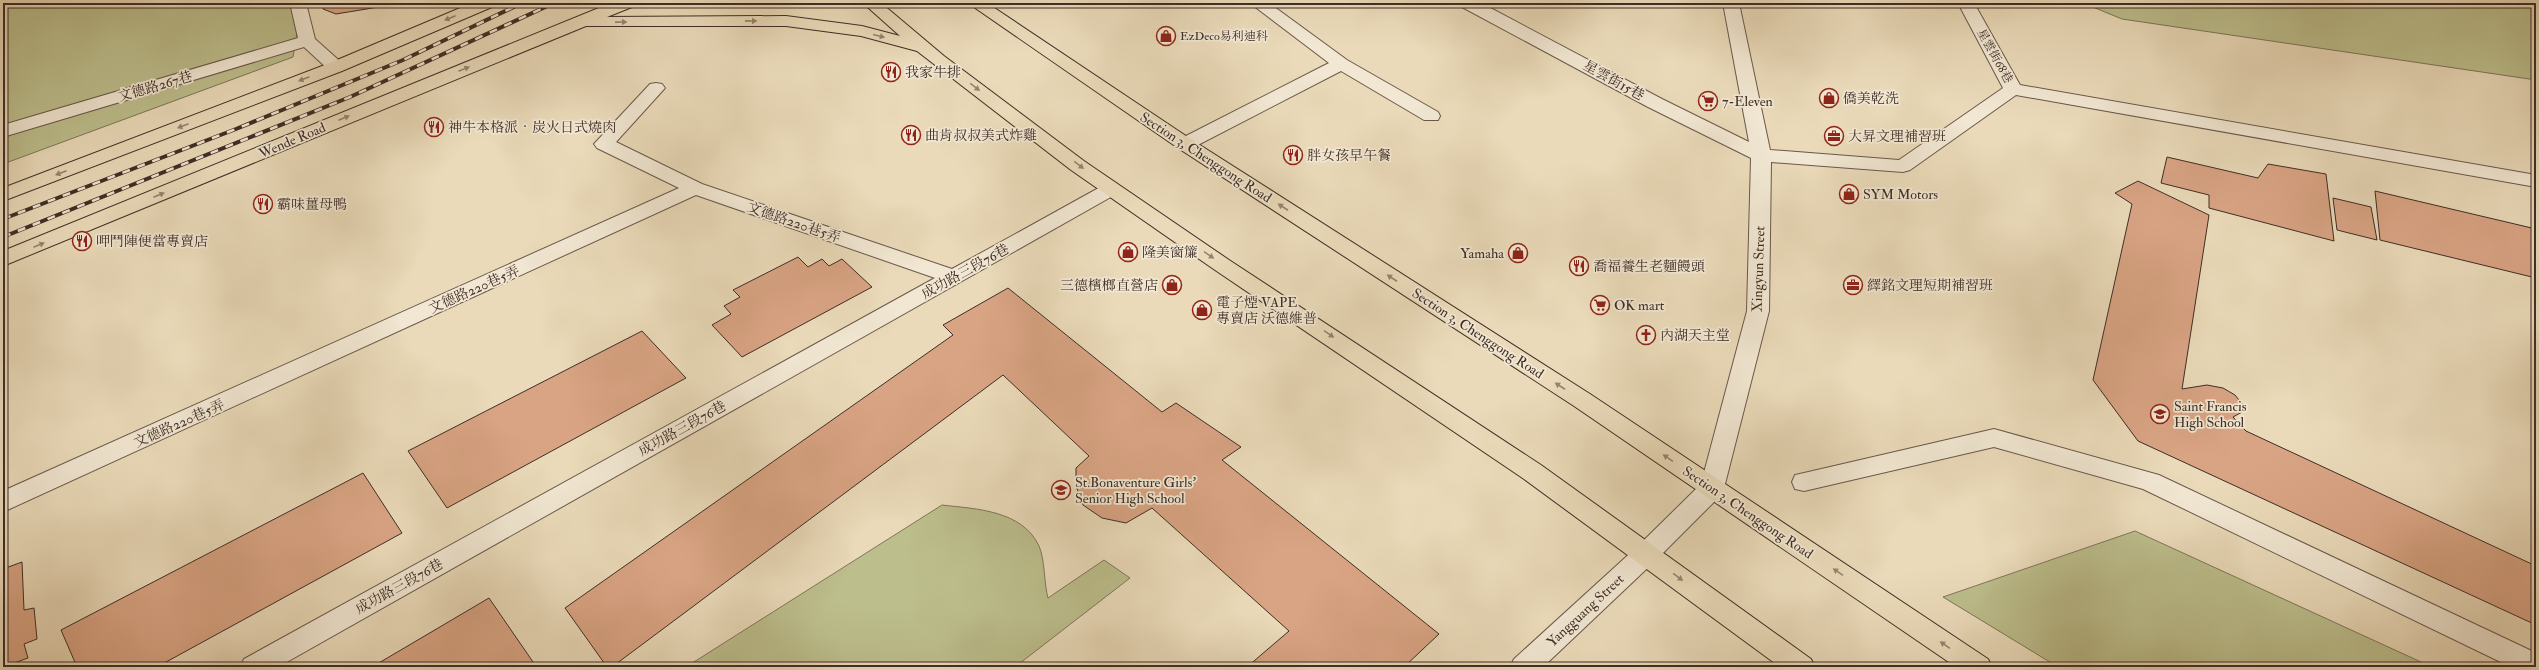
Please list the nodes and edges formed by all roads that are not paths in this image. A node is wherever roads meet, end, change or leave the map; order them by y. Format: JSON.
{"nodes":[{"id":1,"x":298,"y":3,"type":"edge"},
{"id":2,"x":486,"y":3,"type":"edge"},
{"id":3,"x":626,"y":3,"type":"edge"},
{"id":4,"x":871,"y":3,"type":"edge"},
{"id":5,"x":976,"y":3,"type":"edge"},
{"id":6,"x":1258,"y":3,"type":"edge"},
{"id":7,"x":1468,"y":3,"type":"edge"},
{"id":8,"x":1731,"y":3,"type":"edge"},
{"id":9,"x":1966,"y":3,"type":"edge"},
{"id":10,"x":582,"y":22,"type":"junction"},
{"id":11,"x":307,"y":41,"type":"junction"},
{"id":12,"x":921,"y":47,"type":"junction"},
{"id":13,"x":1341,"y":64,"type":"junction"},
{"id":14,"x":336,"y":67,"type":"junction"},
{"id":15,"x":656,"y":88,"type":"dead end"},
{"id":16,"x":2013,"y":89,"type":"junction"},
{"id":17,"x":1430,"y":116,"type":"dead end"},
{"id":18,"x":3,"y":131,"type":"edge"},
{"id":19,"x":1185,"y":144,"type":"junction"},
{"id":20,"x":1761,"y":155,"type":"junction"},
{"id":21,"x":2536,"y":181,"type":"edge"},
{"id":22,"x":695,"y":188,"type":"junction"},
{"id":23,"x":1111,"y":189,"type":"junction"},
{"id":24,"x":3,"y":195,"type":"edge"},
{"id":25,"x":3,"y":260,"type":"edge"},
{"id":26,"x":954,"y":277,"type":"junction"},
{"id":27,"x":1804,"y":482,"type":"dead end"},
{"id":28,"x":1712,"y":488,"type":"junction"},
{"id":29,"x":3,"y":502,"type":"edge"},
{"id":30,"x":1647,"y":553,"type":"junction"},
{"id":31,"x":2536,"y":666,"type":"edge"},
{"id":32,"x":254,"y":667,"type":"edge"},
{"id":33,"x":1524,"y":667,"type":"edge"},
{"id":34,"x":1801,"y":667,"type":"edge"},
{"id":35,"x":1978,"y":667,"type":"edge"}],
"edges":[{"from":1,"to":11,"type":"street"},
{"from":2,"to":14,"type":"main road","one_way":true},
{"from":3,"to":10,"type":"main road","name":"Wende Road"},
{"from":4,"to":12,"type":"main road"},
{"from":5,"to":19,"type":"main road","name":"Section 3, Chenggong Road"},
{"from":6,"to":13,"type":"street"},
{"from":7,"to":20,"type":"street","name":"星雲街15巷"},
{"from":8,"to":20,"type":"street","name":"Xingyun Street"},
{"from":9,"to":16,"type":"street","name":"星雲街68巷"},
{"from":10,"to":12,"type":"main road","one_way":true},
{"from":25,"to":10,"type":"main road","name":"Wende Road","one_way":true},
{"from":11,"to":14,"type":"street"},
{"from":11,"to":18,"type":"street","name":"文德路267巷"},
{"from":12,"to":23,"type":"main road","one_way":true},
{"from":13,"to":17,"type":"street"},
{"from":13,"to":19,"type":"street"},
{"from":14,"to":24,"type":"main road","one_way":true},
{"from":15,"to":22,"type":"street"},
{"from":16,"to":20,"type":"street"},
{"from":16,"to":21,"type":"street"},
{"from":28,"to":19,"type":"main road","name":"Section 3, Chenggong Road","one_way":true},
{"from":20,"to":28,"type":"street","name":"Xingyun Street"},
{"from":22,"to":26,"type":"street","name":"文德路220巷5弄"},
{"from":22,"to":29,"type":"street","name":"文德路220巷5弄"},
{"from":23,"to":26,"type":"street","name":"成功路三段76巷"},
{"from":23,"to":30,"type":"main road","one_way":true},
{"from":26,"to":32,"type":"street","name":"成功路三段76巷"},
{"from":27,"to":31,"type":"street"},
{"from":28,"to":30,"type":"street"},
{"from":35,"to":28,"type":"main road","name":"Section 3, Chenggong Road","one_way":true},
{"from":30,"to":33,"type":"street","name":"Yangguang Street"},
{"from":30,"to":34,"type":"main road","one_way":true}]}
